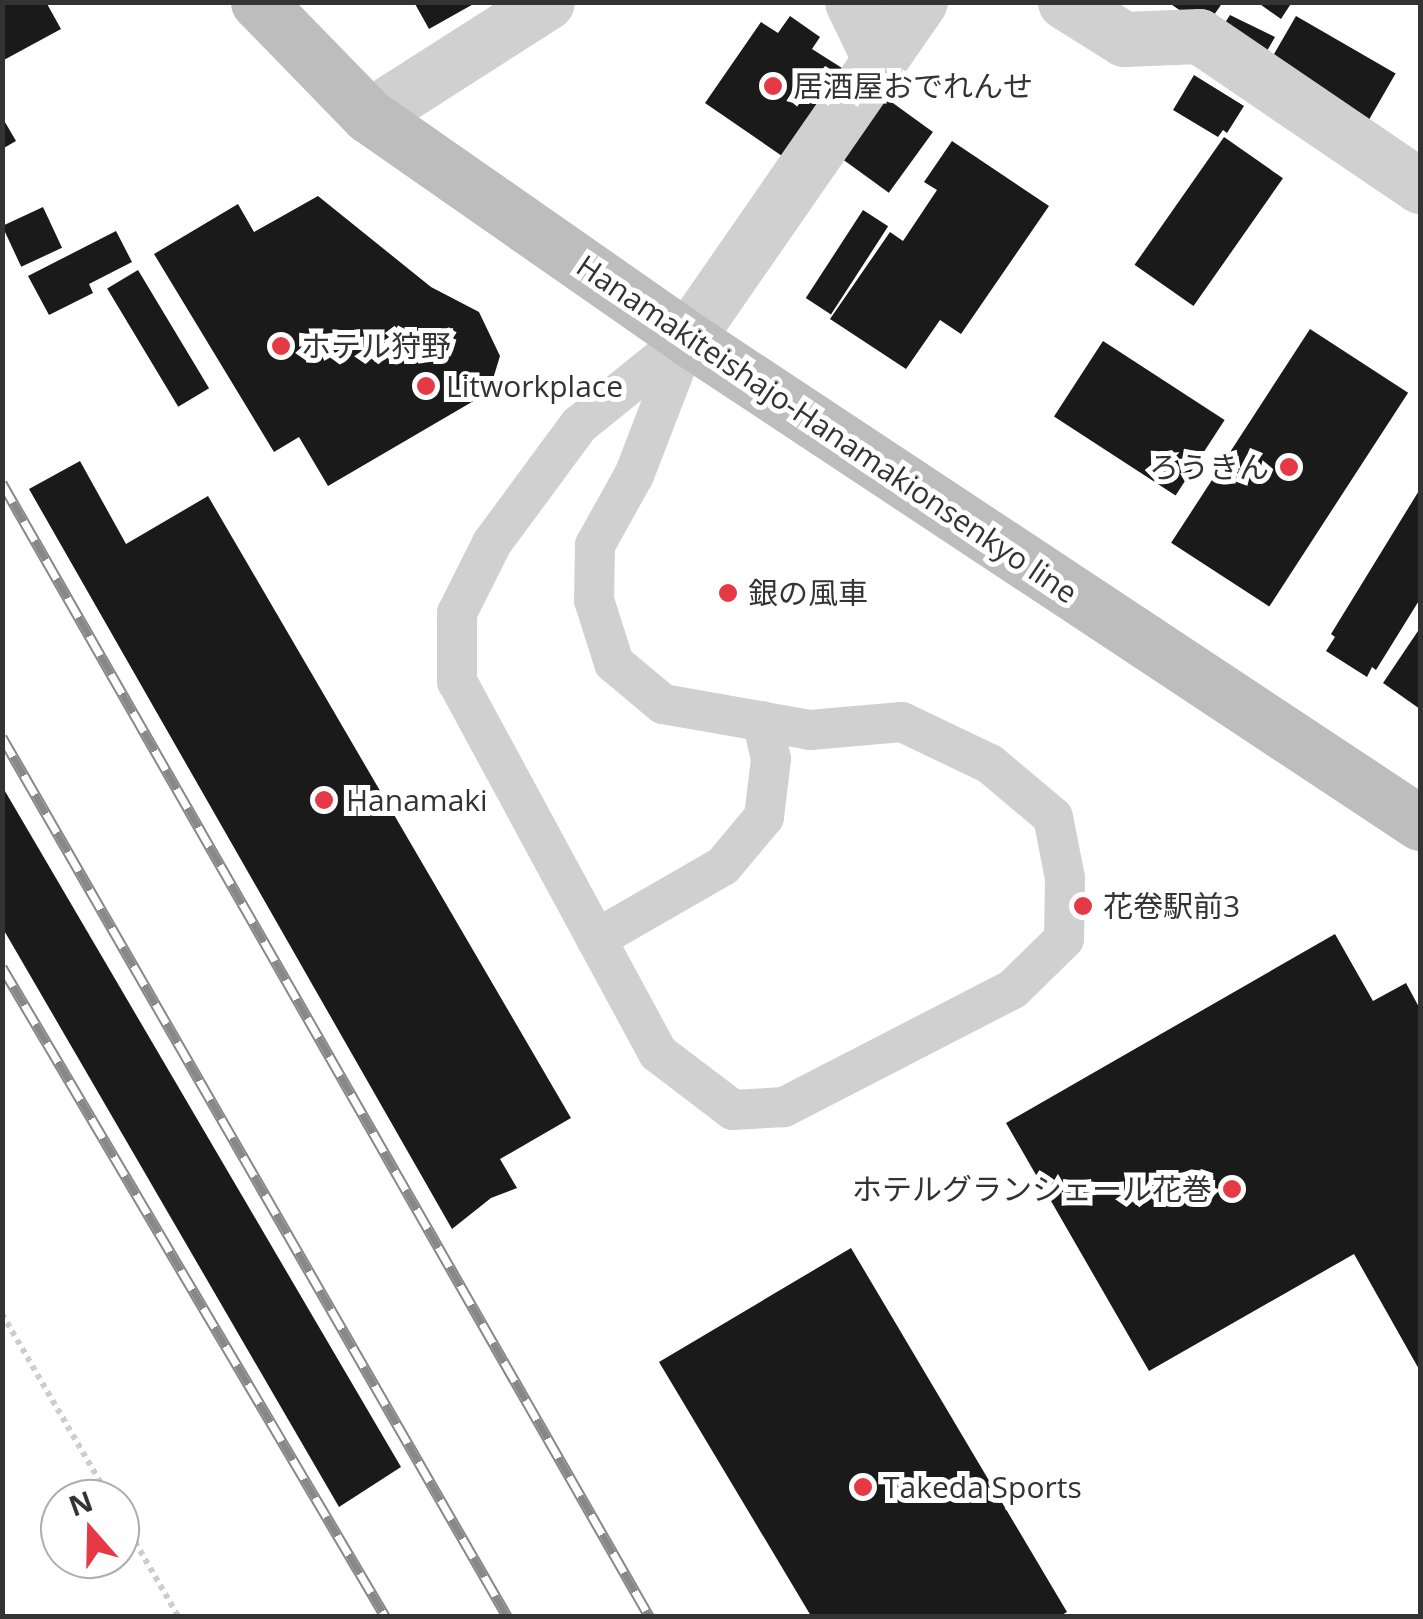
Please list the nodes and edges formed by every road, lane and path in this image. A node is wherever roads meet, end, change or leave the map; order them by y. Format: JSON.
{"nodes":[{"id":1,"x":258,"y":2,"type":"edge"},
{"id":2,"x":547,"y":2,"type":"edge"},
{"id":3,"x":852,"y":2,"type":"edge"},
{"id":4,"x":920,"y":2,"type":"edge"},
{"id":5,"x":1065,"y":2,"type":"edge"},
{"id":6,"x":879,"y":58,"type":"junction"},
{"id":7,"x":369,"y":116,"type":"junction"},
{"id":8,"x":1420,"y":186,"type":"edge"},
{"id":9,"x":688,"y":338,"type":"junction"},
{"id":10,"x":762,"y":721,"type":"junction"},
{"id":11,"x":1420,"y":823,"type":"edge"},
{"id":12,"x":596,"y":939,"type":"junction"},
{"id":13,"x":2,"y":1314,"type":"edge"},
{"id":14,"x":98,"y":1479,"type":"edge"},
{"id":15,"x":140,"y":1550,"type":"edge"},
{"id":16,"x":178,"y":1616,"type":"edge"}],
"edges":[{"from":1,"to":7,"type":"main road","name":"Hanamakiteishajo-Hanamakionsenkyo line"},
{"from":2,"to":7,"type":"street"},
{"from":3,"to":6,"type":"street"},
{"from":4,"to":6,"type":"street"},
{"from":5,"to":8,"type":"street"},
{"from":6,"to":9,"type":"street"},
{"from":7,"to":9,"type":"main road","name":"Hanamakiteishajo-Hanamakionsenkyo line"},
{"from":9,"to":10,"type":"lane"},
{"from":9,"to":11,"type":"main road","name":"Hanamakiteishajo-Hanamakionsenkyo line"},
{"from":9,"to":12,"type":"lane"},
{"from":10,"to":12,"type":"lane"},
{"from":10,"to":12,"type":"lane"},
{"from":13,"to":14,"type":"path"},
{"from":15,"to":16,"type":"path"}]}
